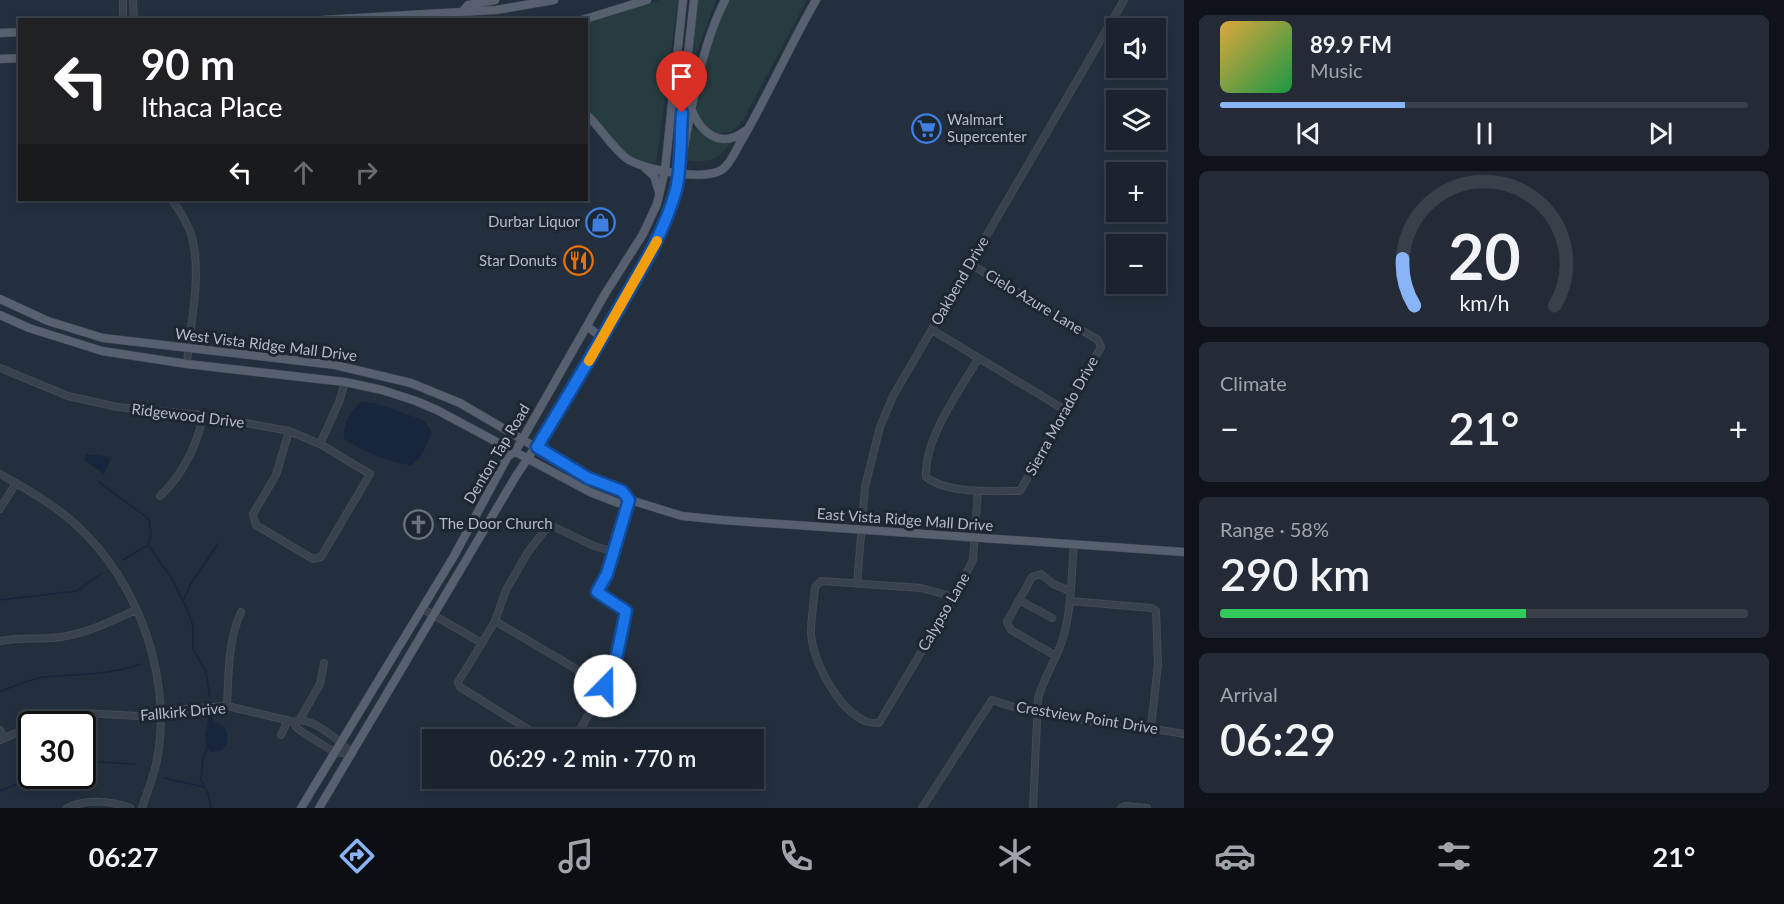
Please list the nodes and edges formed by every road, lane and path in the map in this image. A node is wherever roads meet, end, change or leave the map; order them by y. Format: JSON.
{"nodes":[{"id":1,"x":123,"y":0,"type":"edge"},
{"id":2,"x":133,"y":0,"type":"edge"},
{"id":3,"x":495,"y":0,"type":"edge"},
{"id":4,"x":554,"y":0,"type":"edge"},
{"id":5,"x":646,"y":0,"type":"edge"},
{"id":6,"x":683,"y":0,"type":"edge"},
{"id":7,"x":694,"y":0,"type":"edge"},
{"id":8,"x":725,"y":0,"type":"edge"},
{"id":9,"x":816,"y":0,"type":"edge"},
{"id":10,"x":1124,"y":0,"type":"edge"},
{"id":11,"x":462,"y":12,"type":"junction"},
{"id":12,"x":123,"y":18,"type":"edge"},
{"id":13,"x":134,"y":18,"type":"edge"},
{"id":14,"x":358,"y":18,"type":"edge"},
{"id":15,"x":588,"y":18,"type":"edge"},
{"id":16,"x":18,"y":32,"type":"edge"},
{"id":17,"x":0,"y":33,"type":"edge"},
{"id":18,"x":18,"y":58,"type":"edge"},
{"id":19,"x":0,"y":59,"type":"edge"},
{"id":20,"x":691,"y":109,"type":"junction"},
{"id":21,"x":588,"y":116,"type":"edge"},
{"id":22,"x":749,"y":128,"type":"junction"},
{"id":23,"x":682,"y":150,"type":"junction"},
{"id":24,"x":644,"y":167,"type":"junction"},
{"id":25,"x":665,"y":170,"type":"junction"},
{"id":26,"x":678,"y":173,"type":"junction"},
{"id":27,"x":704,"y":174,"type":"junction"},
{"id":28,"x":676,"y":188,"type":"junction"},
{"id":29,"x":659,"y":194,"type":"junction"},
{"id":30,"x":173,"y":201,"type":"edge"},
{"id":31,"x":970,"y":264,"type":"junction"},
{"id":32,"x":0,"y":299,"type":"edge"},
{"id":33,"x":0,"y":315,"type":"edge"},
{"id":34,"x":587,"y":326,"type":"junction"},
{"id":35,"x":932,"y":330,"type":"junction"},
{"id":36,"x":603,"y":338,"type":"junction"},
{"id":37,"x":1098,"y":340,"type":"joint"},
{"id":38,"x":188,"y":349,"type":"junction"},
{"id":39,"x":978,"y":359,"type":"junction"},
{"id":40,"x":187,"y":364,"type":"junction"},
{"id":41,"x":0,"y":368,"type":"edge"},
{"id":42,"x":354,"y":369,"type":"junction"},
{"id":43,"x":345,"y":381,"type":"junction"},
{"id":44,"x":1065,"y":410,"type":"junction"},
{"id":45,"x":203,"y":415,"type":"junction"},
{"id":46,"x":289,"y":431,"type":"junction"},
{"id":47,"x":522,"y":439,"type":"junction"},
{"id":48,"x":320,"y":444,"type":"junction"},
{"id":49,"x":537,"y":447,"type":"junction"},
{"id":50,"x":515,"y":452,"type":"junction"},
{"id":51,"x":528,"y":459,"type":"junction"},
{"id":52,"x":0,"y":474,"type":"edge"},
{"id":53,"x":16,"y":483,"type":"junction"},
{"id":54,"x":978,"y":490,"type":"junction"},
{"id":55,"x":160,"y":496,"type":"dead end"},
{"id":56,"x":628,"y":500,"type":"junction"},
{"id":57,"x":0,"y":509,"type":"edge"},
{"id":58,"x":861,"y":530,"type":"junction"},
{"id":59,"x":976,"y":538,"type":"junction"},
{"id":60,"x":1074,"y":545,"type":"junction"},
{"id":61,"x":615,"y":552,"type":"junction"},
{"id":62,"x":1184,"y":552,"type":"edge"},
{"id":63,"x":857,"y":584,"type":"junction"},
{"id":64,"x":1070,"y":591,"type":"junction"},
{"id":65,"x":954,"y":597,"type":"junction"},
{"id":66,"x":1019,"y":600,"type":"junction"},
{"id":67,"x":1070,"y":601,"type":"junction"},
{"id":68,"x":423,"y":609,"type":"junction"},
{"id":69,"x":136,"y":610,"type":"junction"},
{"id":70,"x":242,"y":612,"type":"dead end"},
{"id":71,"x":433,"y":615,"type":"junction"},
{"id":72,"x":1052,"y":618,"type":"dead end"},
{"id":73,"x":495,"y":621,"type":"junction"},
{"id":74,"x":0,"y":640,"type":"edge"},
{"id":75,"x":482,"y":643,"type":"junction"},
{"id":76,"x":1056,"y":656,"type":"junction"},
{"id":77,"x":324,"y":663,"type":"dead end"},
{"id":78,"x":605,"y":686,"type":"junction"},
{"id":79,"x":227,"y":706,"type":"junction"},
{"id":80,"x":1036,"y":713,"type":"junction"},
{"id":81,"x":96,"y":714,"type":"edge"},
{"id":82,"x":159,"y":714,"type":"junction"},
{"id":83,"x":294,"y":720,"type":"junction"},
{"id":84,"x":1151,"y":727,"type":"junction"},
{"id":85,"x":527,"y":729,"type":"edge"},
{"id":86,"x":580,"y":729,"type":"edge"},
{"id":87,"x":0,"y":730,"type":"edge"},
{"id":88,"x":18,"y":732,"type":"edge"},
{"id":89,"x":1184,"y":734,"type":"edge"},
{"id":90,"x":281,"y":735,"type":"dead end"},
{"id":91,"x":2,"y":739,"type":"edge"},
{"id":92,"x":341,"y":742,"type":"junction"},
{"id":93,"x":334,"y":752,"type":"junction"},
{"id":94,"x":352,"y":754,"type":"junction"},
{"id":95,"x":67,"y":808,"type":"edge"},
{"id":96,"x":130,"y":808,"type":"edge"},
{"id":97,"x":142,"y":808,"type":"edge"},
{"id":98,"x":301,"y":808,"type":"edge"},
{"id":99,"x":319,"y":808,"type":"edge"},
{"id":100,"x":922,"y":808,"type":"edge"},
{"id":101,"x":1033,"y":808,"type":"edge"},
{"id":102,"x":1121,"y":808,"type":"edge"},
{"id":103,"x":1147,"y":808,"type":"edge"}],
"edges":[{"from":1,"to":12,"type":"street"},
{"from":2,"to":13,"type":"street"},
{"from":3,"to":11,"type":"main road"},
{"from":4,"to":11,"type":"main road"},
{"from":5,"to":15,"type":"main road"},
{"from":6,"to":25,"type":"main road","name":"Denton Tap Road"},
{"from":7,"to":23,"type":"main road"},
{"from":8,"to":20,"type":"main road"},
{"from":9,"to":22,"type":"main road"},
{"from":10,"to":31,"type":"street","name":"Oakbend Drive"},
{"from":11,"to":14,"type":"main road"},
{"from":16,"to":17,"type":"main road"},
{"from":18,"to":19,"type":"main road"},
{"from":20,"to":22,"type":"main road"},
{"from":20,"to":23,"type":"main road"},
{"from":21,"to":24,"type":"main road"},
{"from":22,"to":27,"type":"main road"},
{"from":23,"to":26,"type":"main road","name":"Denton Tap Road"},
{"from":24,"to":25,"type":"main road"},
{"from":24,"to":29,"type":"main road"},
{"from":25,"to":26,"type":"main road"},
{"from":25,"to":29,"type":"main road","name":"Denton Tap Road"},
{"from":26,"to":27,"type":"main road"},
{"from":26,"to":28,"type":"main road","name":"Denton Tap Road"},
{"from":27,"to":28,"type":"main road"},
{"from":28,"to":36,"type":"main road","name":"Denton Tap Road"},
{"from":29,"to":34,"type":"main road","name":"Denton Tap Road"},
{"from":30,"to":38,"type":"street"},
{"from":31,"to":35,"type":"street","name":"Oakbend Drive"},
{"from":31,"to":37,"type":"street","name":"Cielo Azure Lane"},
{"from":32,"to":38,"type":"main road","name":"West Vista Ridge Mall Drive"},
{"from":33,"to":40,"type":"main road","name":"West Vista Ridge Mall Drive"},
{"from":34,"to":36,"type":"main road"},
{"from":34,"to":47,"type":"main road","name":"Denton Tap Road"},
{"from":35,"to":39,"type":"street"},
{"from":35,"to":58,"type":"street","name":"Oakbend Drive"},
{"from":36,"to":49,"type":"main road","name":"Denton Tap Road"},
{"from":37,"to":44,"type":"street","name":"Sierra Morado Drive"},
{"from":38,"to":40,"type":"street"},
{"from":38,"to":42,"type":"main road","name":"West Vista Ridge Mall Drive"},
{"from":39,"to":44,"type":"street"},
{"from":39,"to":54,"type":"street"},
{"from":40,"to":43,"type":"main road","name":"West Vista Ridge Mall Drive"},
{"from":41,"to":45,"type":"street","name":"Ridgewood Drive"},
{"from":42,"to":43,"type":"main road"},
{"from":42,"to":47,"type":"main road","name":"West Vista Ridge Mall Drive"},
{"from":43,"to":48,"type":"street"},
{"from":43,"to":50,"type":"main road","name":"West Vista Ridge Mall Drive"},
{"from":44,"to":54,"type":"street","name":"Sierra Morado Drive"},
{"from":45,"to":46,"type":"street","name":"Ridgewood Drive"},
{"from":45,"to":55,"type":"street"},
{"from":46,"to":48,"type":"street","name":"Ridgewood Drive"},
{"from":46,"to":48,"type":"street","name":"Ridgewood Drive"},
{"from":47,"to":49,"type":"main road","name":"East Vista Ridge Mall Drive"},
{"from":47,"to":50,"type":"main road","name":"Denton Tap Road"},
{"from":49,"to":51,"type":"main road","name":"Denton Tap Road"},
{"from":49,"to":56,"type":"main road","name":"East Vista Ridge Mall Drive"},
{"from":50,"to":51,"type":"main road","name":"East Vista Ridge Mall Drive"},
{"from":50,"to":68,"type":"main road","name":"Denton Tap Road"},
{"from":51,"to":56,"type":"main road","name":"East Vista Ridge Mall Drive"},
{"from":51,"to":71,"type":"main road","name":"Denton Tap Road"},
{"from":52,"to":53,"type":"street"},
{"from":53,"to":57,"type":"street"},
{"from":53,"to":69,"type":"street"},
{"from":54,"to":59,"type":"street","name":"Calypso Lane"},
{"from":56,"to":58,"type":"main road","name":"East Vista Ridge Mall Drive"},
{"from":56,"to":61,"type":"street"},
{"from":58,"to":59,"type":"main road","name":"East Vista Ridge Mall Drive"},
{"from":58,"to":63,"type":"street","name":"Oakbend Drive"},
{"from":59,"to":60,"type":"main road","name":"East Vista Ridge Mall Drive"},
{"from":59,"to":65,"type":"street","name":"Calypso Lane"},
{"from":60,"to":62,"type":"main road","name":"East Vista Ridge Mall Drive"},
{"from":60,"to":64,"type":"street"},
{"from":61,"to":73,"type":"street"},
{"from":61,"to":78,"type":"street"},
{"from":63,"to":65,"type":"street"},
{"from":63,"to":65,"type":"street","name":"Calypso Lane"},
{"from":64,"to":66,"type":"street"},
{"from":64,"to":67,"type":"street"},
{"from":66,"to":72,"type":"street"},
{"from":66,"to":76,"type":"street"},
{"from":67,"to":76,"type":"street"},
{"from":67,"to":84,"type":"street"},
{"from":68,"to":71,"type":"street"},
{"from":68,"to":92,"type":"main road","name":"Denton Tap Road"},
{"from":69,"to":74,"type":"street"},
{"from":69,"to":82,"type":"street"},
{"from":70,"to":79,"type":"street"},
{"from":71,"to":75,"type":"street"},
{"from":71,"to":94,"type":"main road","name":"Denton Tap Road"},
{"from":73,"to":75,"type":"street"},
{"from":73,"to":78,"type":"street"},
{"from":75,"to":85,"type":"street"},
{"from":76,"to":80,"type":"street"},
{"from":77,"to":83,"type":"street"},
{"from":78,"to":86,"type":"street"},
{"from":79,"to":82,"type":"street","name":"Fallkirk Drive"},
{"from":79,"to":83,"type":"street","name":"Fallkirk Drive"},
{"from":80,"to":84,"type":"street","name":"Crestview Point Drive"},
{"from":80,"to":100,"type":"street","name":"Crestview Point Drive"},
{"from":80,"to":101,"type":"street"},
{"from":81,"to":82,"type":"street","name":"Fallkirk Drive"},
{"from":82,"to":97,"type":"street"},
{"from":83,"to":90,"type":"street"},
{"from":83,"to":92,"type":"street","name":"Fallkirk Drive"},
{"from":83,"to":93,"type":"street","name":"Fallkirk Drive"},
{"from":84,"to":89,"type":"street","name":"Crestview Point Drive"},
{"from":87,"to":91,"type":"street"},
{"from":88,"to":91,"type":"street"},
{"from":92,"to":93,"type":"main road","name":"Denton Tap Road"},
{"from":92,"to":94,"type":"street","name":"Fallkirk Drive"},
{"from":93,"to":94,"type":"street","name":"Fallkirk Drive"},
{"from":93,"to":98,"type":"main road","name":"Denton Tap Road"},
{"from":94,"to":99,"type":"main road","name":"Denton Tap Road"},
{"from":95,"to":96,"type":"street"},
{"from":102,"to":103,"type":"street"}]}
